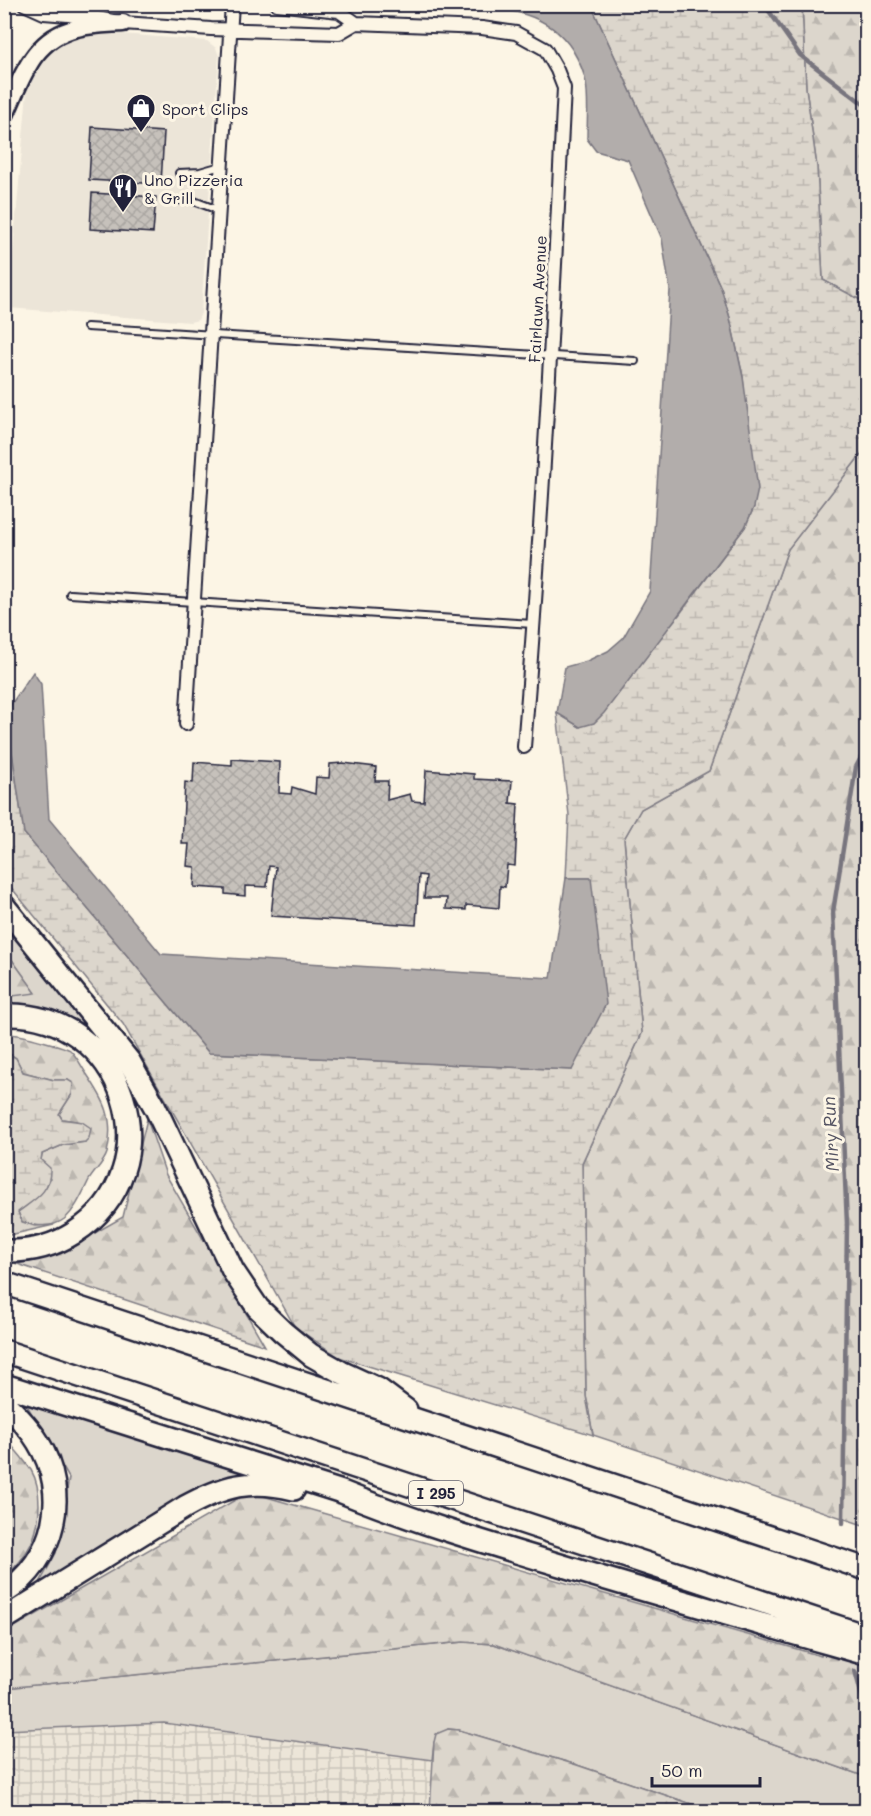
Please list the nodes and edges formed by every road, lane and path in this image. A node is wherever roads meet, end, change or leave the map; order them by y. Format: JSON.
{"nodes":[{"id":1,"x":24,"y":4,"type":"edge"},
{"id":2,"x":232,"y":4,"type":"edge"},
{"id":3,"x":277,"y":4,"type":"edge"},
{"id":4,"x":123,"y":23,"type":"junction"},
{"id":5,"x":356,"y":23,"type":"junction"},
{"id":6,"x":230,"y":30,"type":"junction"},
{"id":7,"x":4,"y":117,"type":"edge"},
{"id":8,"x":222,"y":166,"type":"junction"},
{"id":9,"x":179,"y":172,"type":"dead end"},
{"id":10,"x":178,"y":200,"type":"dead end"},
{"id":11,"x":218,"y":210,"type":"junction"},
{"id":12,"x":87,"y":327,"type":"dead end"},
{"id":13,"x":211,"y":335,"type":"junction"},
{"id":14,"x":550,"y":356,"type":"junction"},
{"id":15,"x":635,"y":361,"type":"dead end"},
{"id":16,"x":70,"y":594,"type":"dead end"},
{"id":17,"x":195,"y":602,"type":"junction"},
{"id":18,"x":534,"y":624,"type":"junction"},
{"id":19,"x":186,"y":724,"type":"dead end"},
{"id":20,"x":524,"y":747,"type":"dead end"},
{"id":21,"x":4,"y":906,"type":"edge"},
{"id":22,"x":4,"y":1015,"type":"edge"},
{"id":23,"x":4,"y":1251,"type":"edge"},
{"id":24,"x":4,"y":1284,"type":"edge"},
{"id":25,"x":4,"y":1351,"type":"edge"},
{"id":26,"x":4,"y":1385,"type":"edge"},
{"id":27,"x":4,"y":1403,"type":"edge"},
{"id":28,"x":419,"y":1421,"type":"junction"},
{"id":29,"x":393,"y":1513,"type":"junction"},
{"id":30,"x":867,"y":1569,"type":"edge"},
{"id":31,"x":4,"y":1593,"type":"edge"},
{"id":32,"x":4,"y":1619,"type":"edge"},
{"id":33,"x":867,"y":1636,"type":"edge"},
{"id":34,"x":867,"y":1654,"type":"edge"}],
"edges":[{"from":1,"to":4,"type":"street","name":"Fairlawn Avenue"},
{"from":2,"to":6,"type":"street"},
{"from":3,"to":5,"type":"street","name":"Fairlawn Avenue"},
{"from":4,"to":6,"type":"street","name":"Fairlawn Avenue"},
{"from":4,"to":7,"type":"main road"},
{"from":5,"to":6,"type":"street","name":"Fairlawn Avenue"},
{"from":5,"to":14,"type":"street","name":"Fairlawn Avenue"},
{"from":6,"to":8,"type":"street"},
{"from":8,"to":9,"type":"lane"},
{"from":8,"to":11,"type":"street"},
{"from":10,"to":11,"type":"lane"},
{"from":11,"to":13,"type":"street"},
{"from":12,"to":13,"type":"lane"},
{"from":13,"to":14,"type":"lane"},
{"from":13,"to":17,"type":"street"},
{"from":14,"to":15,"type":"lane"},
{"from":14,"to":18,"type":"street","name":"Fairlawn Avenue"},
{"from":16,"to":17,"type":"lane"},
{"from":17,"to":18,"type":"lane"},
{"from":17,"to":19,"type":"street"},
{"from":18,"to":20,"type":"street","name":"Fairlawn Avenue"},
{"from":21,"to":28,"type":"highway"},
{"from":22,"to":23,"type":"highway"},
{"from":24,"to":28,"type":"highway"},
{"from":25,"to":33,"type":"highway","number":"I 295"},
{"from":26,"to":29,"type":"highway"},
{"from":27,"to":31,"type":"highway"},
{"from":28,"to":30,"type":"highway"},
{"from":29,"to":32,"type":"highway"},
{"from":29,"to":34,"type":"highway"}]}
